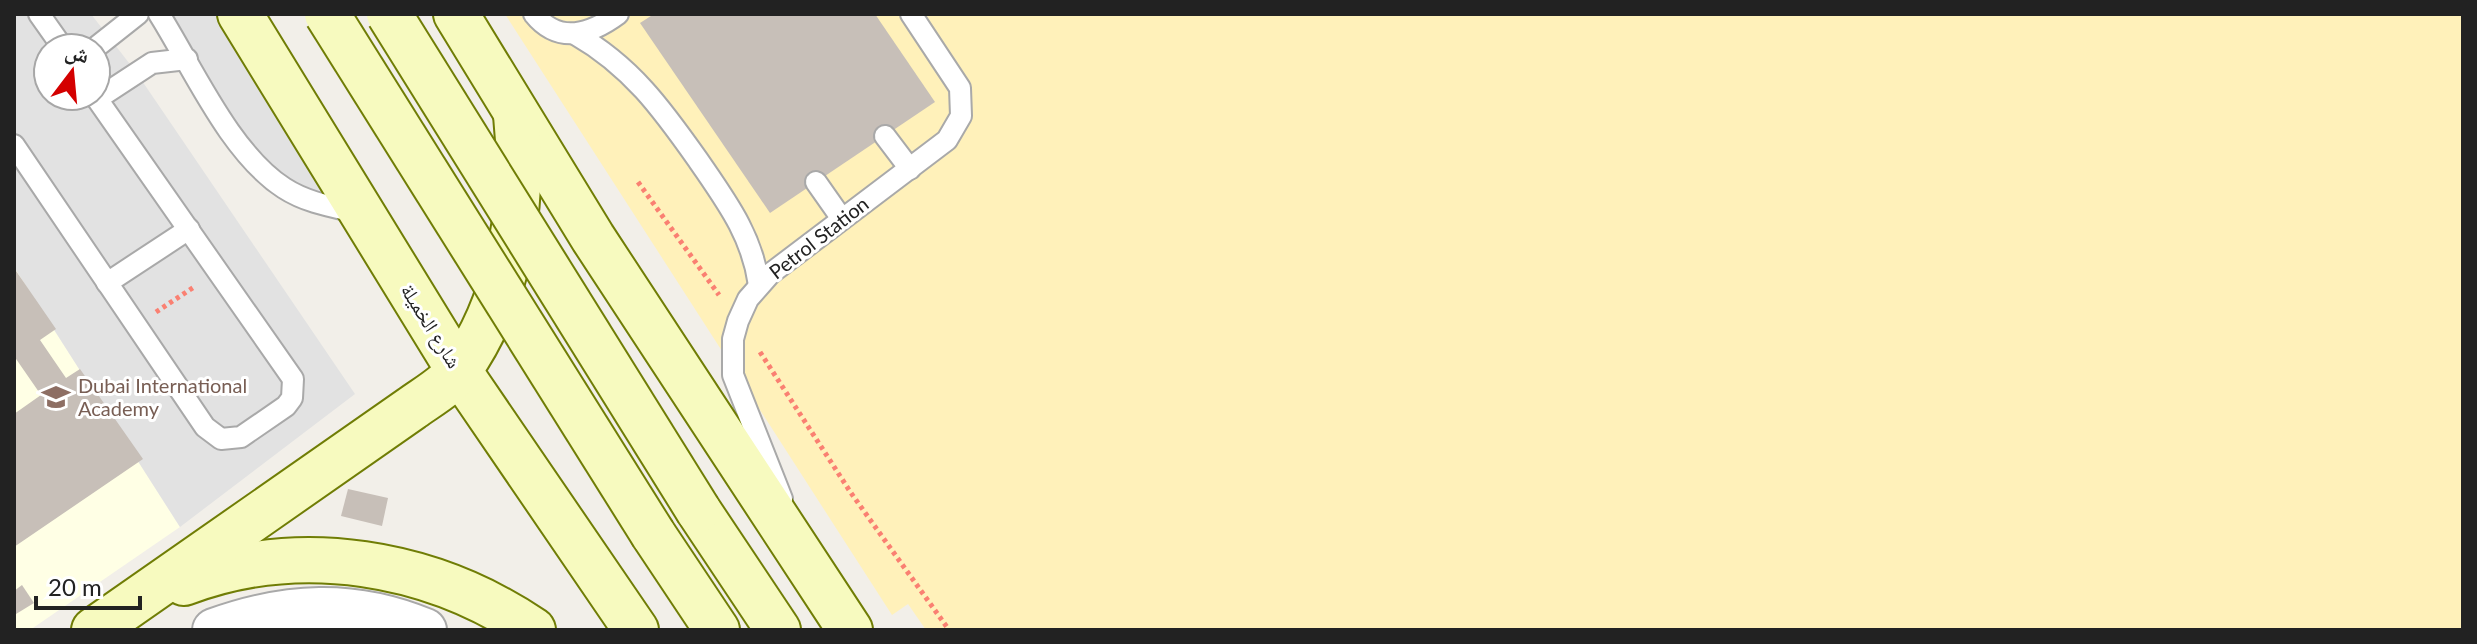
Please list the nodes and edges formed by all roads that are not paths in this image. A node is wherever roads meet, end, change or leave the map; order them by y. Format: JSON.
{"nodes":[{"id":1,"x":39,"y":14,"type":"edge"},
{"id":2,"x":138,"y":14,"type":"edge"},
{"id":3,"x":159,"y":14,"type":"edge"},
{"id":4,"x":240,"y":14,"type":"edge"},
{"id":5,"x":327,"y":14,"type":"edge"},
{"id":6,"x":389,"y":14,"type":"edge"},
{"id":7,"x":456,"y":14,"type":"edge"},
{"id":8,"x":534,"y":14,"type":"edge"},
{"id":9,"x":618,"y":14,"type":"edge"},
{"id":10,"x":911,"y":14,"type":"edge"},
{"id":11,"x":52,"y":32,"type":"edge"},
{"id":12,"x":575,"y":34,"type":"junction"},
{"id":13,"x":112,"y":35,"type":"edge"},
{"id":14,"x":187,"y":59,"type":"junction"},
{"id":15,"x":112,"y":88,"type":"edge"},
{"id":16,"x":515,"y":109,"type":"junction"},
{"id":17,"x":106,"y":112,"type":"edge"},
{"id":18,"x":885,"y":136,"type":"dead end"},
{"id":19,"x":14,"y":145,"type":"edge"},
{"id":20,"x":910,"y":169,"type":"junction"},
{"id":21,"x":816,"y":182,"type":"dead end"},
{"id":22,"x":360,"y":214,"type":"junction"},
{"id":23,"x":842,"y":219,"type":"junction"},
{"id":24,"x":189,"y":229,"type":"junction"},
{"id":25,"x":107,"y":283,"type":"junction"},
{"id":26,"x":759,"y":285,"type":"junction"},
{"id":27,"x":459,"y":371,"type":"junction"},
{"id":28,"x":793,"y":546,"type":"junction"},
{"id":29,"x":110,"y":618,"type":"edge"},
{"id":30,"x":214,"y":630,"type":"edge"},
{"id":31,"x":425,"y":630,"type":"edge"},
{"id":32,"x":533,"y":630,"type":"edge"},
{"id":33,"x":636,"y":630,"type":"edge"},
{"id":34,"x":717,"y":630,"type":"edge"},
{"id":35,"x":778,"y":630,"type":"edge"},
{"id":36,"x":850,"y":630,"type":"edge"}],
"edges":[{"from":1,"to":11,"type":"lane"},
{"from":2,"to":13,"type":"lane"},
{"from":3,"to":14,"type":"lane"},
{"from":4,"to":22,"type":"main road","name":"شارع الخميلة"},
{"from":5,"to":34,"type":"main road","bridge":true},
{"from":6,"to":35,"type":"main road","bridge":true},
{"from":7,"to":16,"type":"main road"},
{"from":8,"to":12,"type":"lane"},
{"from":9,"to":12,"type":"lane"},
{"from":10,"to":20,"type":"lane","name":"Petrol Station"},
{"from":12,"to":26,"type":"lane"},
{"from":14,"to":15,"type":"lane"},
{"from":14,"to":22,"type":"lane"},
{"from":16,"to":27,"type":"main road"},
{"from":16,"to":28,"type":"main road"},
{"from":17,"to":24,"type":"lane"},
{"from":18,"to":20,"type":"lane"},
{"from":19,"to":25,"type":"lane"},
{"from":20,"to":23,"type":"lane","name":"Petrol Station"},
{"from":21,"to":23,"type":"lane"},
{"from":22,"to":27,"type":"main road","name":"شارع الخميلة"},
{"from":23,"to":26,"type":"lane","name":"Petrol Station"},
{"from":24,"to":25,"type":"lane"},
{"from":24,"to":25,"type":"lane"},
{"from":26,"to":28,"type":"lane","name":"Petrol Station"},
{"from":27,"to":29,"type":"main road"},
{"from":27,"to":33,"type":"main road","name":"شارع الخميلة"},
{"from":28,"to":36,"type":"main road"},
{"from":29,"to":32,"type":"main road"},
{"from":30,"to":31,"type":"street"}]}
